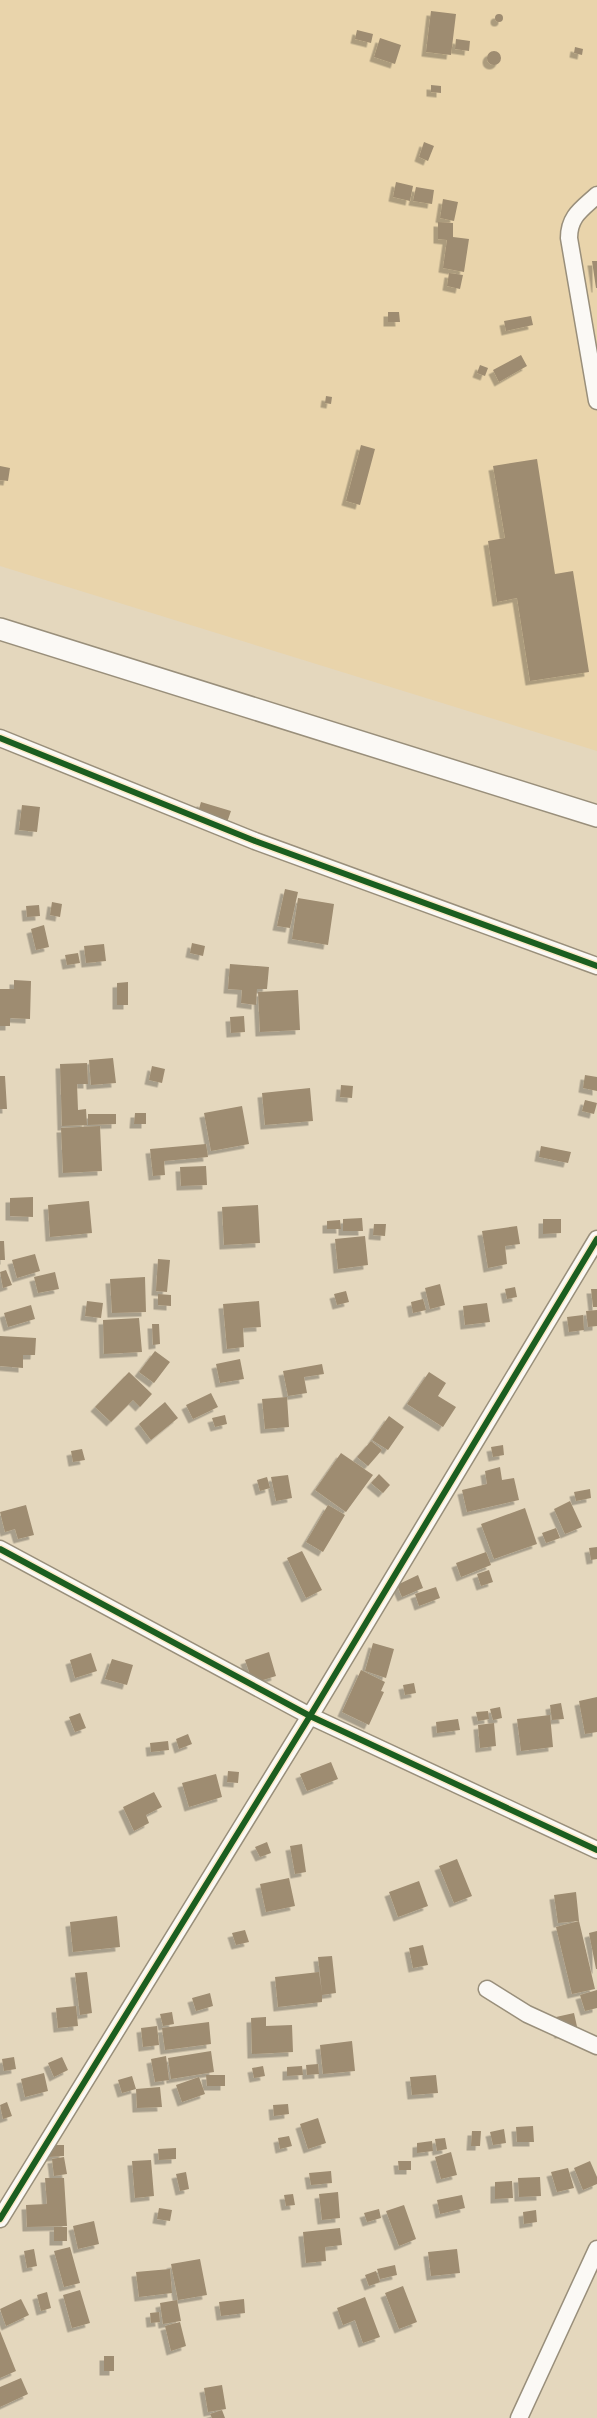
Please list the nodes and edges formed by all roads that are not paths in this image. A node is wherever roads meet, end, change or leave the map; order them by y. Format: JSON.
{"nodes":[{"id":1,"x":597,"y":195,"type":"edge"},
{"id":2,"x":597,"y":401,"type":"edge"},
{"id":3,"x":0,"y":629,"type":"edge"},
{"id":4,"x":0,"y":738,"type":"edge"},
{"id":5,"x":597,"y":816,"type":"edge"},
{"id":6,"x":597,"y":966,"type":"edge"},
{"id":7,"x":597,"y":1239,"type":"edge"},
{"id":8,"x":0,"y":1549,"type":"edge"},
{"id":9,"x":310,"y":1716,"type":"junction"},
{"id":10,"x":597,"y":1850,"type":"edge"},
{"id":11,"x":487,"y":1989,"type":"dead end"},
{"id":12,"x":597,"y":2046,"type":"edge"},
{"id":13,"x":0,"y":2219,"type":"edge"},
{"id":14,"x":597,"y":2249,"type":"edge"},
{"id":15,"x":519,"y":2418,"type":"edge"}],
"edges":[{"from":1,"to":2,"type":"street"},
{"from":3,"to":5,"type":"street"},
{"from":4,"to":6,"type":"street"},
{"from":7,"to":9,"type":"street"},
{"from":8,"to":9,"type":"street"},
{"from":9,"to":10,"type":"street"},
{"from":9,"to":13,"type":"street"},
{"from":11,"to":12,"type":"street"},
{"from":14,"to":15,"type":"street"}]}
